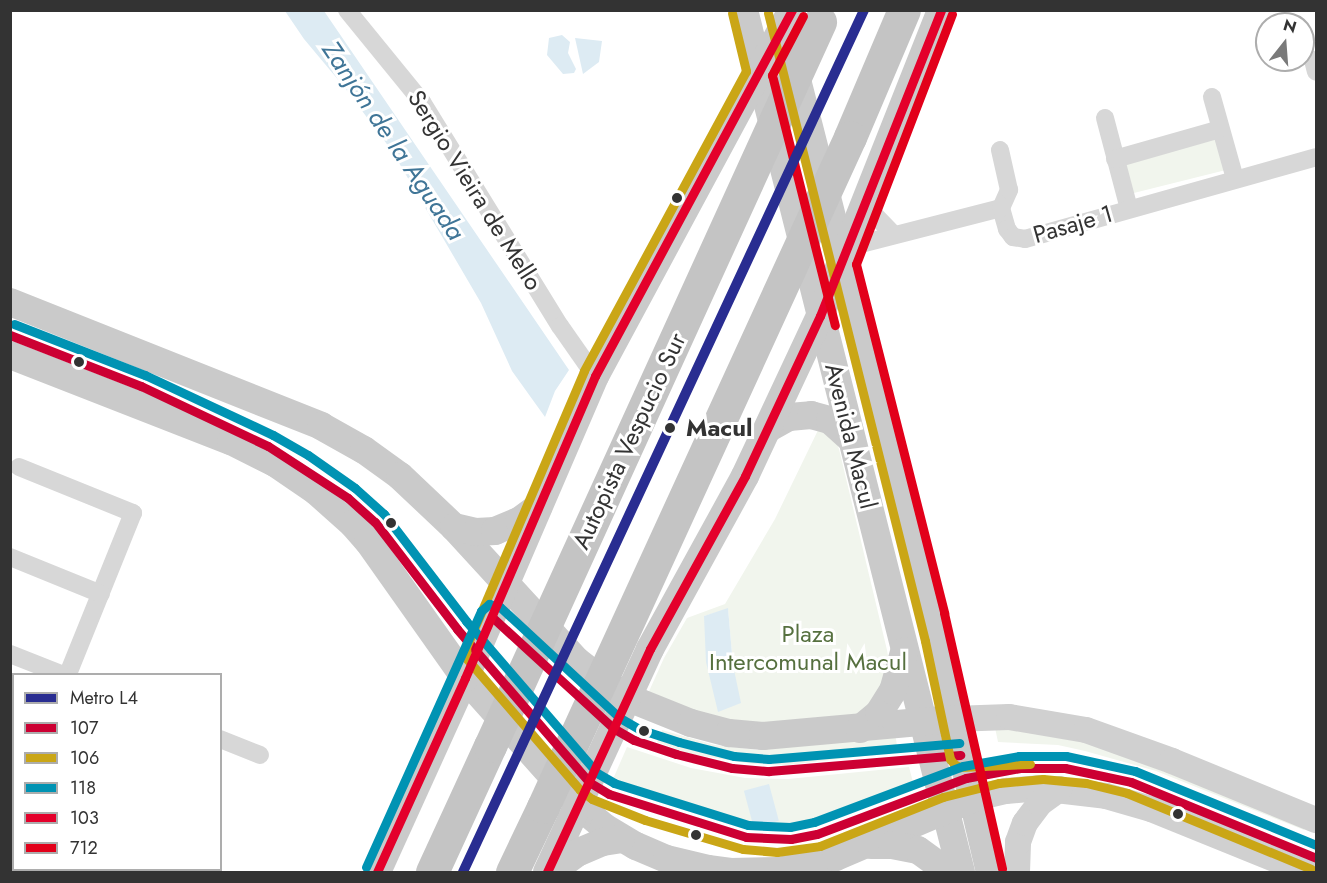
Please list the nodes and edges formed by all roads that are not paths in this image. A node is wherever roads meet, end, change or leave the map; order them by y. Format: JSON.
{"nodes":[{"id":1,"x":347,"y":10,"type":"edge"},
{"id":2,"x":744,"y":10,"type":"edge"},
{"id":3,"x":904,"y":10,"type":"edge"},
{"id":4,"x":941,"y":10,"type":"edge"},
{"id":5,"x":800,"y":16,"type":"edge"},
{"id":6,"x":759,"y":73,"type":"junction"},
{"id":7,"x":1212,"y":97,"type":"dead end"},
{"id":8,"x":1105,"y":118,"type":"dead end"},
{"id":9,"x":1220,"y":129,"type":"junction"},
{"id":10,"x":1000,"y":150,"type":"dead end"},
{"id":11,"x":1317,"y":157,"type":"edge"},
{"id":12,"x":1115,"y":159,"type":"junction"},
{"id":13,"x":1234,"y":179,"type":"junction"},
{"id":14,"x":866,"y":206,"type":"junction"},
{"id":15,"x":1001,"y":208,"type":"junction"},
{"id":16,"x":1129,"y":208,"type":"junction"},
{"id":17,"x":894,"y":235,"type":"junction"},
{"id":18,"x":846,"y":255,"type":"junction"},
{"id":19,"x":10,"y":302,"type":"edge"},
{"id":20,"x":820,"y":316,"type":"junction"},
{"id":21,"x":10,"y":355,"type":"edge"},
{"id":22,"x":590,"y":387,"type":"junction"},
{"id":23,"x":769,"y":428,"type":"junction"},
{"id":24,"x":851,"y":439,"type":"junction"},
{"id":25,"x":19,"y":467,"type":"dead end"},
{"id":26,"x":538,"y":507,"type":"junction"},
{"id":27,"x":454,"y":528,"type":"junction"},
{"id":28,"x":10,"y":557,"type":"edge"},
{"id":29,"x":504,"y":584,"type":"junction"},
{"id":30,"x":101,"y":594,"type":"junction"},
{"id":31,"x":905,"y":646,"type":"junction"},
{"id":32,"x":10,"y":654,"type":"edge"},
{"id":33,"x":56,"y":673,"type":"edge"},
{"id":34,"x":69,"y":673,"type":"edge"},
{"id":35,"x":465,"y":678,"type":"junction"},
{"id":36,"x":627,"y":696,"type":"junction"},
{"id":37,"x":953,"y":719,"type":"junction"},
{"id":38,"x":924,"y":721,"type":"junction"},
{"id":39,"x":860,"y":729,"type":"junction"},
{"id":40,"x":222,"y":740,"type":"edge"},
{"id":41,"x":260,"y":755,"type":"dead end"},
{"id":42,"x":1059,"y":789,"type":"junction"},
{"id":43,"x":971,"y":799,"type":"junction"},
{"id":44,"x":578,"y":805,"type":"junction"},
{"id":45,"x":945,"y":811,"type":"junction"},
{"id":46,"x":1317,"y":820,"type":"edge"},
{"id":47,"x":621,"y":839,"type":"junction"},
{"id":48,"x":857,"y":847,"type":"junction"},
{"id":49,"x":377,"y":873,"type":"edge"},
{"id":50,"x":432,"y":873,"type":"edge"},
{"id":51,"x":512,"y":873,"type":"edge"},
{"id":52,"x":549,"y":873,"type":"edge"},
{"id":53,"x":948,"y":873,"type":"edge"},
{"id":54,"x":961,"y":873,"type":"edge"},
{"id":55,"x":990,"y":873,"type":"edge"},
{"id":56,"x":1017,"y":873,"type":"edge"},
{"id":57,"x":1307,"y":873,"type":"edge"}],
"edges":[{"from":1,"to":22,"type":"street","name":"Sergio Vieira de Mello"},
{"from":2,"to":6,"type":"main road","name":"Avenida Macul"},
{"from":3,"to":51,"type":"highway","bridge":true},
{"from":4,"to":14,"type":"main road"},
{"from":5,"to":6,"type":"main road"},
{"from":5,"to":18,"type":"main road","name":"Avenida Macul"},
{"from":5,"to":50,"type":"highway","name":"Autopista Vespucio Sur","bridge":true},
{"from":6,"to":20,"type":"main road","name":"Avenida Macul"},
{"from":6,"to":22,"type":"main road"},
{"from":7,"to":9,"type":"street"},
{"from":8,"to":12,"type":"street","name":"Pasaje 1"},
{"from":9,"to":12,"type":"street"},
{"from":9,"to":13,"type":"street"},
{"from":10,"to":15,"type":"street","name":"Pasaje 1"},
{"from":11,"to":13,"type":"street","name":"Pasaje 1"},
{"from":12,"to":16,"type":"street","name":"Pasaje 1"},
{"from":13,"to":16,"type":"street","name":"Pasaje 1"},
{"from":14,"to":17,"type":"street"},
{"from":14,"to":18,"type":"main road"},
{"from":15,"to":16,"type":"street","name":"Pasaje 1"},
{"from":15,"to":17,"type":"street","name":"Pasaje 1"},
{"from":17,"to":18,"type":"street","name":"Pasaje 1"},
{"from":18,"to":20,"type":"main road"},
{"from":18,"to":37,"type":"main road","name":"Avenida Macul"},
{"from":19,"to":27,"type":"main road"},
{"from":20,"to":23,"type":"main road"},
{"from":20,"to":24,"type":"main road","name":"Avenida Macul"},
{"from":21,"to":35,"type":"main road"},
{"from":22,"to":26,"type":"main road"},
{"from":23,"to":24,"type":"main road"},
{"from":23,"to":36,"type":"main road"},
{"from":24,"to":31,"type":"main road","name":"Avenida Macul"},
{"from":25,"to":30,"type":"street"},
{"from":26,"to":27,"type":"main road"},
{"from":26,"to":29,"type":"main road"},
{"from":27,"to":29,"type":"main road"},
{"from":28,"to":30,"type":"street"},
{"from":29,"to":35,"type":"main road"},
{"from":29,"to":36,"type":"main road"},
{"from":30,"to":34,"type":"street"},
{"from":31,"to":38,"type":"main road","name":"Avenida Macul"},
{"from":31,"to":39,"type":"main road"},
{"from":32,"to":33,"type":"street"},
{"from":35,"to":44,"type":"main road"},
{"from":35,"to":49,"type":"main road"},
{"from":36,"to":39,"type":"main road"},
{"from":36,"to":44,"type":"main road"},
{"from":37,"to":38,"type":"main road"},
{"from":37,"to":43,"type":"main road","name":"Avenida Macul"},
{"from":37,"to":46,"type":"main road"},
{"from":38,"to":39,"type":"main road"},
{"from":38,"to":45,"type":"main road","name":"Avenida Macul"},
{"from":40,"to":41,"type":"street"},
{"from":42,"to":43,"type":"main road"},
{"from":42,"to":56,"type":"main road"},
{"from":42,"to":57,"type":"main road"},
{"from":43,"to":45,"type":"main road"},
{"from":43,"to":55,"type":"main road","name":"Avenida Macul"},
{"from":44,"to":47,"type":"main road"},
{"from":44,"to":52,"type":"main road"},
{"from":45,"to":48,"type":"main road"},
{"from":45,"to":54,"type":"main road","name":"Avenida Macul"},
{"from":47,"to":48,"type":"main road"},
{"from":47,"to":52,"type":"main road"},
{"from":48,"to":53,"type":"main road"}]}
